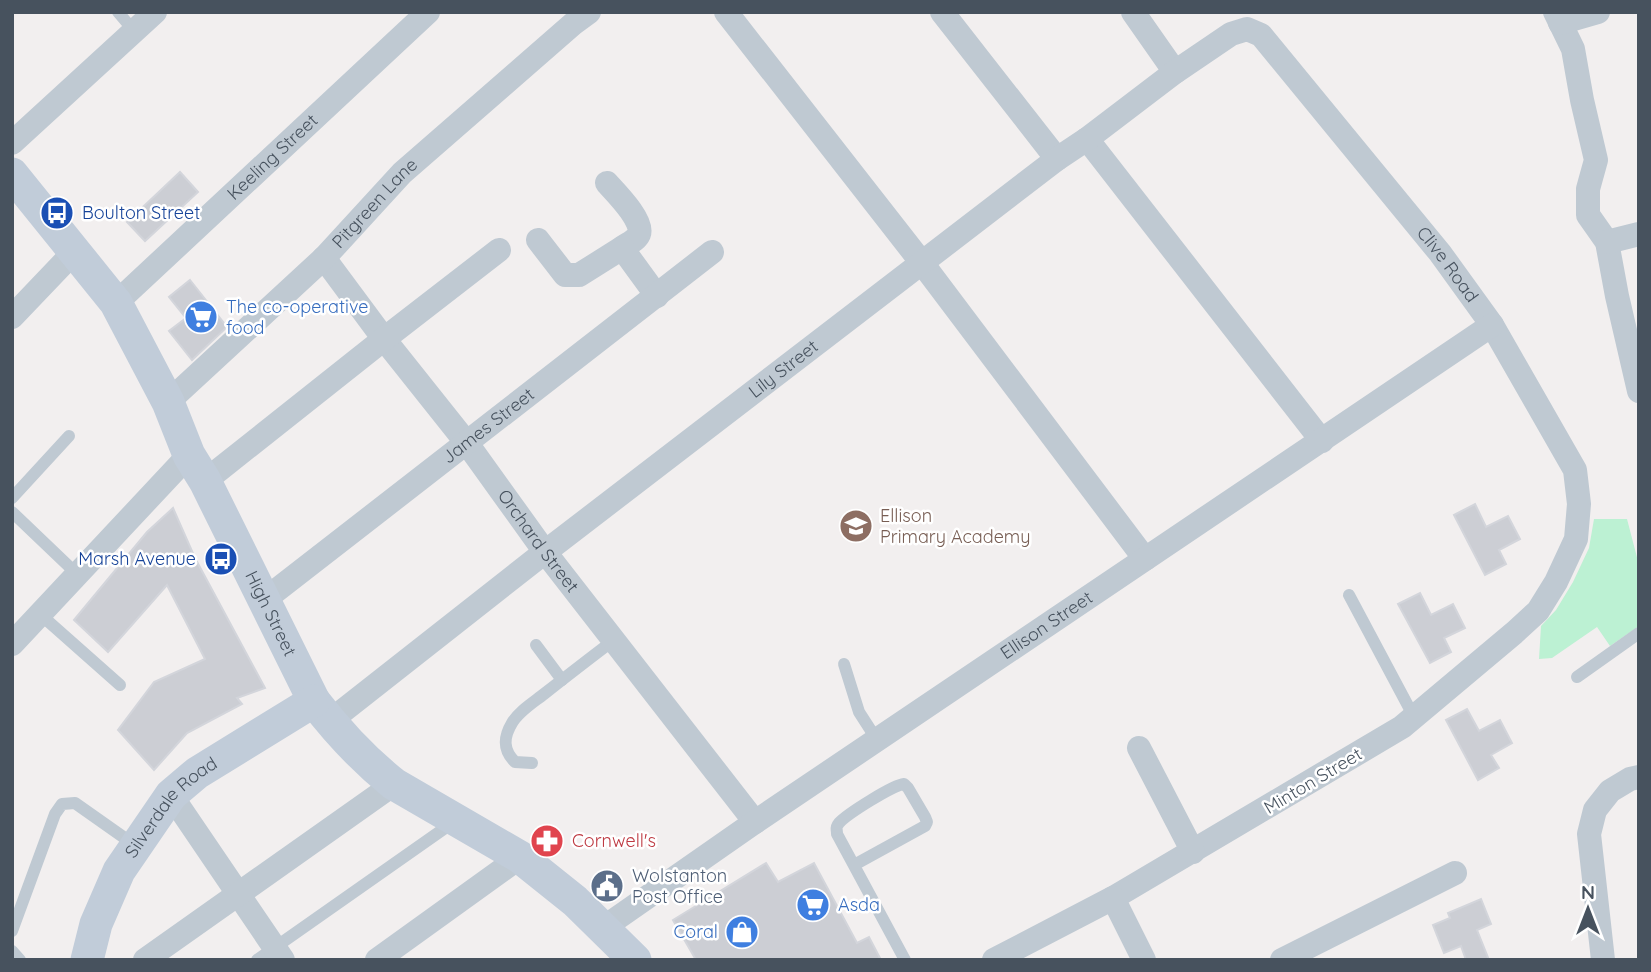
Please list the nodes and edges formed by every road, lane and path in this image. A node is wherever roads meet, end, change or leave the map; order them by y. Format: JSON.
{"nodes":[{"id":1,"x":118,"y":12,"type":"edge"},
{"id":2,"x":155,"y":12,"type":"edge"},
{"id":3,"x":428,"y":12,"type":"edge"},
{"id":4,"x":589,"y":12,"type":"edge"},
{"id":5,"x":726,"y":12,"type":"edge"},
{"id":6,"x":942,"y":12,"type":"edge"},
{"id":7,"x":1133,"y":12,"type":"edge"},
{"id":8,"x":1598,"y":12,"type":"edge"},
{"id":9,"x":1558,"y":18,"type":"edge"},
{"id":10,"x":1247,"y":29,"type":"joint"},
{"id":11,"x":134,"y":32,"type":"junction"},
{"id":12,"x":1175,"y":72,"type":"junction"},
{"id":13,"x":1087,"y":139,"type":"junction"},
{"id":14,"x":12,"y":143,"type":"edge"},
{"id":15,"x":1057,"y":159,"type":"junction"},
{"id":16,"x":12,"y":174,"type":"edge"},
{"id":17,"x":607,"y":183,"type":"dead end"},
{"id":18,"x":1639,"y":234,"type":"edge"},
{"id":19,"x":538,"y":240,"type":"dead end"},
{"id":20,"x":1607,"y":242,"type":"junction"},
{"id":21,"x":622,"y":248,"type":"junction"},
{"id":22,"x":499,"y":250,"type":"dead end"},
{"id":23,"x":75,"y":251,"type":"junction"},
{"id":24,"x":712,"y":252,"type":"dead end"},
{"id":25,"x":324,"y":258,"type":"junction"},
{"id":26,"x":922,"y":263,"type":"junction"},
{"id":27,"x":657,"y":296,"type":"junction"},
{"id":28,"x":116,"y":303,"type":"junction"},
{"id":29,"x":12,"y":317,"type":"edge"},
{"id":30,"x":1492,"y":325,"type":"junction"},
{"id":31,"x":384,"y":339,"type":"junction"},
{"id":32,"x":1639,"y":391,"type":"edge"},
{"id":33,"x":168,"y":402,"type":"junction"},
{"id":34,"x":69,"y":436,"type":"dead end"},
{"id":35,"x":1322,"y":440,"type":"junction"},
{"id":36,"x":466,"y":442,"type":"junction"},
{"id":37,"x":197,"y":468,"type":"junction"},
{"id":38,"x":12,"y":498,"type":"edge"},
{"id":39,"x":12,"y":512,"type":"edge"},
{"id":40,"x":1576,"y":539,"type":"joint"},
{"id":41,"x":545,"y":552,"type":"junction"},
{"id":42,"x":1145,"y":559,"type":"junction"},
{"id":43,"x":78,"y":575,"type":"junction"},
{"id":44,"x":1349,"y":596,"type":"dead end"},
{"id":45,"x":264,"y":600,"type":"junction"},
{"id":46,"x":41,"y":615,"type":"junction"},
{"id":47,"x":1639,"y":633,"type":"edge"},
{"id":48,"x":614,"y":640,"type":"junction"},
{"id":49,"x":12,"y":644,"type":"edge"},
{"id":50,"x":536,"y":645,"type":"dead end"},
{"id":51,"x":844,"y":664,"type":"dead end"},
{"id":52,"x":1577,"y":677,"type":"dead end"},
{"id":53,"x":562,"y":680,"type":"junction"},
{"id":54,"x":120,"y":685,"type":"dead end"},
{"id":55,"x":322,"y":711,"type":"junction"},
{"id":56,"x":1414,"y":717,"type":"junction"},
{"id":57,"x":877,"y":740,"type":"junction"},
{"id":58,"x":1139,"y":748,"type":"dead end"},
{"id":59,"x":531,"y":763,"type":"dead end"},
{"id":60,"x":1639,"y":778,"type":"edge"},
{"id":61,"x":394,"y":784,"type":"junction"},
{"id":62,"x":171,"y":795,"type":"junction"},
{"id":63,"x":455,"y":821,"type":"junction"},
{"id":64,"x":755,"y":822,"type":"junction"},
{"id":65,"x":136,"y":846,"type":"junction"},
{"id":66,"x":1193,"y":852,"type":"junction"},
{"id":67,"x":520,"y":857,"type":"junction"},
{"id":68,"x":854,"y":865,"type":"junction"},
{"id":69,"x":1455,"y":873,"type":"dead end"},
{"id":70,"x":239,"y":895,"type":"junction"},
{"id":71,"x":1113,"y":898,"type":"junction"},
{"id":72,"x":603,"y":928,"type":"junction"},
{"id":73,"x":12,"y":930,"type":"edge"},
{"id":74,"x":12,"y":951,"type":"edge"},
{"id":75,"x":272,"y":956,"type":"edge"},
{"id":76,"x":630,"y":958,"type":"edge"},
{"id":77,"x":20,"y":960,"type":"edge"},
{"id":78,"x":87,"y":960,"type":"edge"},
{"id":79,"x":145,"y":960,"type":"edge"},
{"id":80,"x":377,"y":960,"type":"edge"},
{"id":81,"x":905,"y":960,"type":"edge"},
{"id":82,"x":994,"y":960,"type":"edge"},
{"id":83,"x":1144,"y":960,"type":"edge"},
{"id":84,"x":1282,"y":960,"type":"edge"},
{"id":85,"x":1603,"y":960,"type":"edge"}],
"edges":[{"from":1,"to":11,"type":"lane"},
{"from":2,"to":11,"type":"street"},
{"from":3,"to":28,"type":"street","name":"Keeling Street"},
{"from":4,"to":25,"type":"street","name":"Pitgreen Lane"},
{"from":5,"to":26,"type":"street"},
{"from":6,"to":15,"type":"street"},
{"from":7,"to":12,"type":"street"},
{"from":8,"to":9,"type":"street"},
{"from":9,"to":20,"type":"street"},
{"from":10,"to":12,"type":"street","name":"Lily Street"},
{"from":10,"to":30,"type":"street","name":"Clive Road"},
{"from":11,"to":14,"type":"street"},
{"from":12,"to":13,"type":"street","name":"Lily Street"},
{"from":13,"to":15,"type":"street","name":"Lily Street"},
{"from":13,"to":35,"type":"street"},
{"from":15,"to":26,"type":"street","name":"Lily Street"},
{"from":16,"to":23,"type":"main road","name":"High Street"},
{"from":17,"to":21,"type":"street"},
{"from":18,"to":20,"type":"street"},
{"from":19,"to":21,"type":"street"},
{"from":20,"to":32,"type":"street"},
{"from":21,"to":27,"type":"street"},
{"from":22,"to":31,"type":"street"},
{"from":23,"to":28,"type":"main road","name":"High Street"},
{"from":23,"to":29,"type":"street"},
{"from":24,"to":27,"type":"street","name":"James Street"},
{"from":25,"to":31,"type":"street","name":"Orchard Street"},
{"from":25,"to":33,"type":"street","name":"Pitgreen Lane"},
{"from":26,"to":41,"type":"street","name":"Lily Street"},
{"from":26,"to":42,"type":"street"},
{"from":27,"to":36,"type":"street","name":"James Street"},
{"from":28,"to":33,"type":"main road","name":"High Street"},
{"from":30,"to":35,"type":"street","name":"Ellison Street"},
{"from":30,"to":40,"type":"street","name":"Clive Road"},
{"from":31,"to":36,"type":"street","name":"Orchard Street"},
{"from":31,"to":37,"type":"street"},
{"from":33,"to":37,"type":"main road","name":"High Street"},
{"from":34,"to":38,"type":"lane"},
{"from":35,"to":42,"type":"street","name":"Ellison Street"},
{"from":36,"to":41,"type":"street","name":"Orchard Street"},
{"from":36,"to":45,"type":"street","name":"James Street"},
{"from":37,"to":43,"type":"street"},
{"from":37,"to":45,"type":"main road","name":"High Street"},
{"from":39,"to":43,"type":"lane"},
{"from":40,"to":56,"type":"street","name":"Minton Street"},
{"from":41,"to":48,"type":"street","name":"Orchard Street"},
{"from":41,"to":55,"type":"street","name":"Lily Street"},
{"from":42,"to":57,"type":"street","name":"Ellison Street"},
{"from":43,"to":46,"type":"street"},
{"from":44,"to":56,"type":"lane"},
{"from":45,"to":55,"type":"main road","name":"High Street"},
{"from":46,"to":49,"type":"street"},
{"from":46,"to":54,"type":"lane"},
{"from":47,"to":52,"type":"lane"},
{"from":48,"to":53,"type":"lane"},
{"from":48,"to":64,"type":"street","name":"Orchard Street"},
{"from":50,"to":53,"type":"lane"},
{"from":51,"to":57,"type":"lane"},
{"from":53,"to":59,"type":"lane"},
{"from":55,"to":61,"type":"main road","name":"High Street"},
{"from":55,"to":62,"type":"main road","name":"Silverdale Road"},
{"from":56,"to":66,"type":"street","name":"Minton Street"},
{"from":57,"to":64,"type":"street","name":"Ellison Street"},
{"from":58,"to":66,"type":"street"},
{"from":60,"to":85,"type":"street"},
{"from":61,"to":63,"type":"main road","name":"High Street"},
{"from":61,"to":70,"type":"street"},
{"from":62,"to":65,"type":"main road","name":"Silverdale Road"},
{"from":62,"to":70,"type":"street"},
{"from":63,"to":67,"type":"main road","name":"High Street"},
{"from":63,"to":75,"type":"lane"},
{"from":64,"to":72,"type":"street","name":"Ellison Street"},
{"from":65,"to":73,"type":"lane"},
{"from":65,"to":78,"type":"main road","name":"Silverdale Road"},
{"from":66,"to":71,"type":"street","name":"Minton Street"},
{"from":67,"to":72,"type":"main road","name":"High Street"},
{"from":67,"to":80,"type":"street"},
{"from":68,"to":68,"type":"lane"},
{"from":68,"to":81,"type":"lane"},
{"from":69,"to":84,"type":"street"},
{"from":70,"to":75,"type":"street"},
{"from":70,"to":79,"type":"street"},
{"from":71,"to":82,"type":"street","name":"Minton Street"},
{"from":71,"to":83,"type":"street"},
{"from":72,"to":76,"type":"main road","name":"High Street"},
{"from":74,"to":77,"type":"lane"}]}
